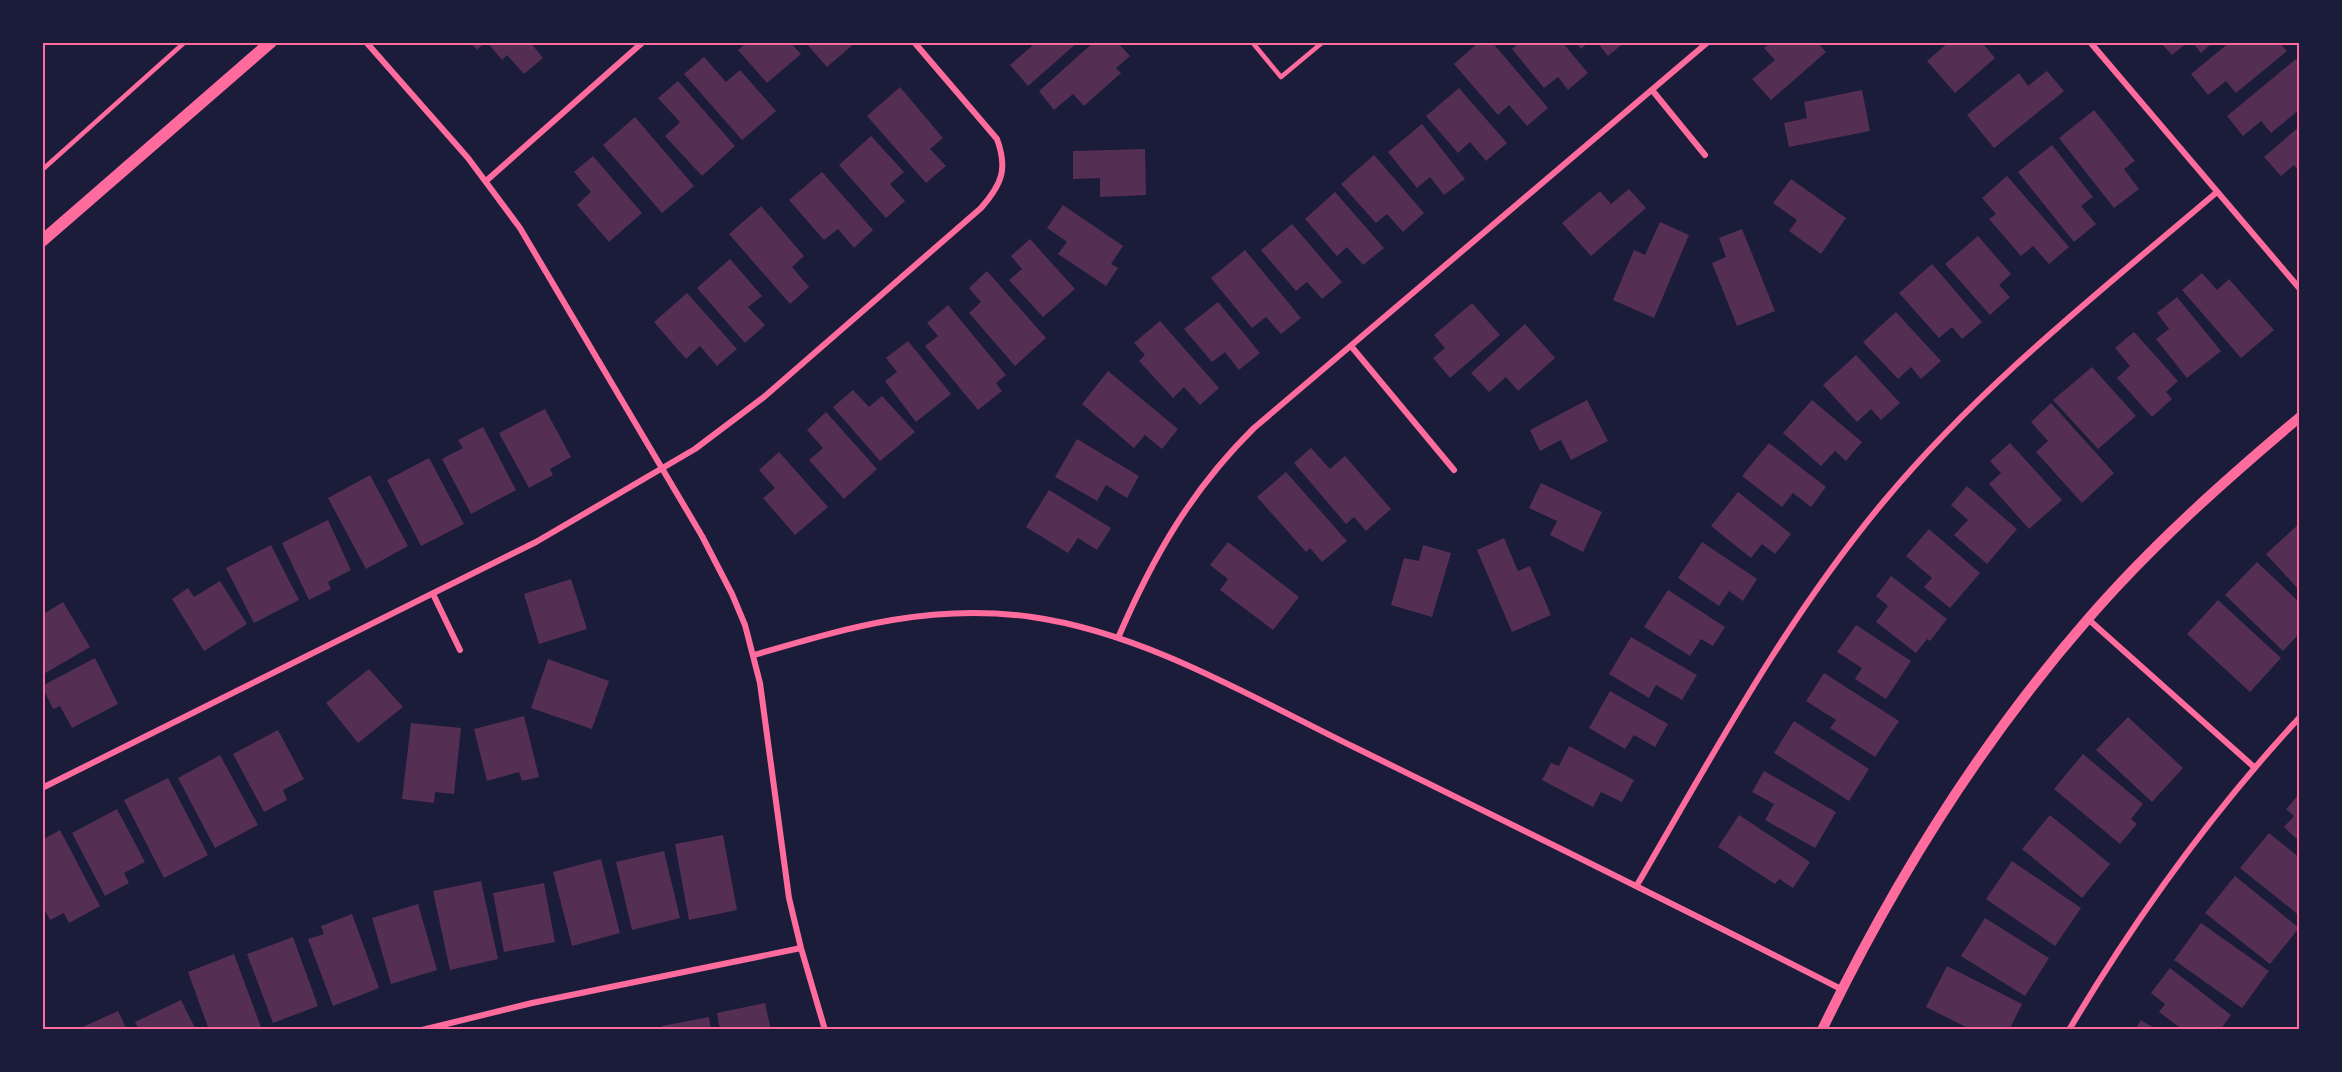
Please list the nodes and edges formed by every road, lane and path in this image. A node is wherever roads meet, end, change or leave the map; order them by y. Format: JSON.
{"nodes":[{"id":1,"x":185,"y":42,"type":"edge"},
{"id":2,"x":271,"y":42,"type":"edge"},
{"id":3,"x":366,"y":42,"type":"edge"},
{"id":4,"x":643,"y":42,"type":"edge"},
{"id":5,"x":914,"y":42,"type":"edge"},
{"id":6,"x":1252,"y":42,"type":"edge"},
{"id":7,"x":1323,"y":42,"type":"edge"},
{"id":8,"x":1708,"y":42,"type":"edge"},
{"id":9,"x":2090,"y":42,"type":"edge"},
{"id":10,"x":1652,"y":90,"type":"junction"},
{"id":11,"x":1705,"y":155,"type":"dead end"},
{"id":12,"x":42,"y":170,"type":"edge"},
{"id":13,"x":486,"y":181,"type":"junction"},
{"id":14,"x":2217,"y":192,"type":"junction"},
{"id":15,"x":42,"y":240,"type":"edge"},
{"id":16,"x":2300,"y":289,"type":"edge"},
{"id":17,"x":1351,"y":346,"type":"junction"},
{"id":18,"x":2300,"y":417,"type":"edge"},
{"id":19,"x":662,"y":468,"type":"junction"},
{"id":20,"x":1454,"y":470,"type":"dead end"},
{"id":21,"x":433,"y":594,"type":"junction"},
{"id":22,"x":2088,"y":619,"type":"junction"},
{"id":23,"x":1118,"y":638,"type":"junction"},
{"id":24,"x":460,"y":650,"type":"dead end"},
{"id":25,"x":754,"y":655,"type":"junction"},
{"id":26,"x":2300,"y":717,"type":"edge"},
{"id":27,"x":2254,"y":767,"type":"junction"},
{"id":28,"x":42,"y":788,"type":"edge"},
{"id":29,"x":1636,"y":885,"type":"junction"},
{"id":30,"x":801,"y":948,"type":"junction"},
{"id":31,"x":1842,"y":989,"type":"junction"},
{"id":32,"x":422,"y":1030,"type":"edge"},
{"id":33,"x":825,"y":1030,"type":"edge"},
{"id":34,"x":1822,"y":1030,"type":"edge"},
{"id":35,"x":2069,"y":1030,"type":"edge"}],
"edges":[{"from":1,"to":12,"type":"lane"},
{"from":2,"to":15,"type":"main road"},
{"from":3,"to":13,"type":"street"},
{"from":4,"to":13,"type":"street"},
{"from":5,"to":19,"type":"street"},
{"from":6,"to":7,"type":"lane"},
{"from":8,"to":10,"type":"street"},
{"from":9,"to":14,"type":"street"},
{"from":10,"to":11,"type":"street"},
{"from":10,"to":17,"type":"street"},
{"from":13,"to":19,"type":"street"},
{"from":14,"to":16,"type":"street"},
{"from":14,"to":29,"type":"street"},
{"from":17,"to":20,"type":"street"},
{"from":17,"to":23,"type":"street"},
{"from":18,"to":22,"type":"street"},
{"from":19,"to":21,"type":"street"},
{"from":19,"to":25,"type":"street"},
{"from":21,"to":24,"type":"street"},
{"from":21,"to":28,"type":"street"},
{"from":22,"to":27,"type":"street"},
{"from":22,"to":31,"type":"street"},
{"from":23,"to":25,"type":"street"},
{"from":23,"to":29,"type":"street"},
{"from":25,"to":30,"type":"street"},
{"from":26,"to":27,"type":"street"},
{"from":27,"to":35,"type":"street"},
{"from":29,"to":31,"type":"street"},
{"from":30,"to":32,"type":"street"},
{"from":30,"to":33,"type":"street"},
{"from":31,"to":34,"type":"street"}]}
